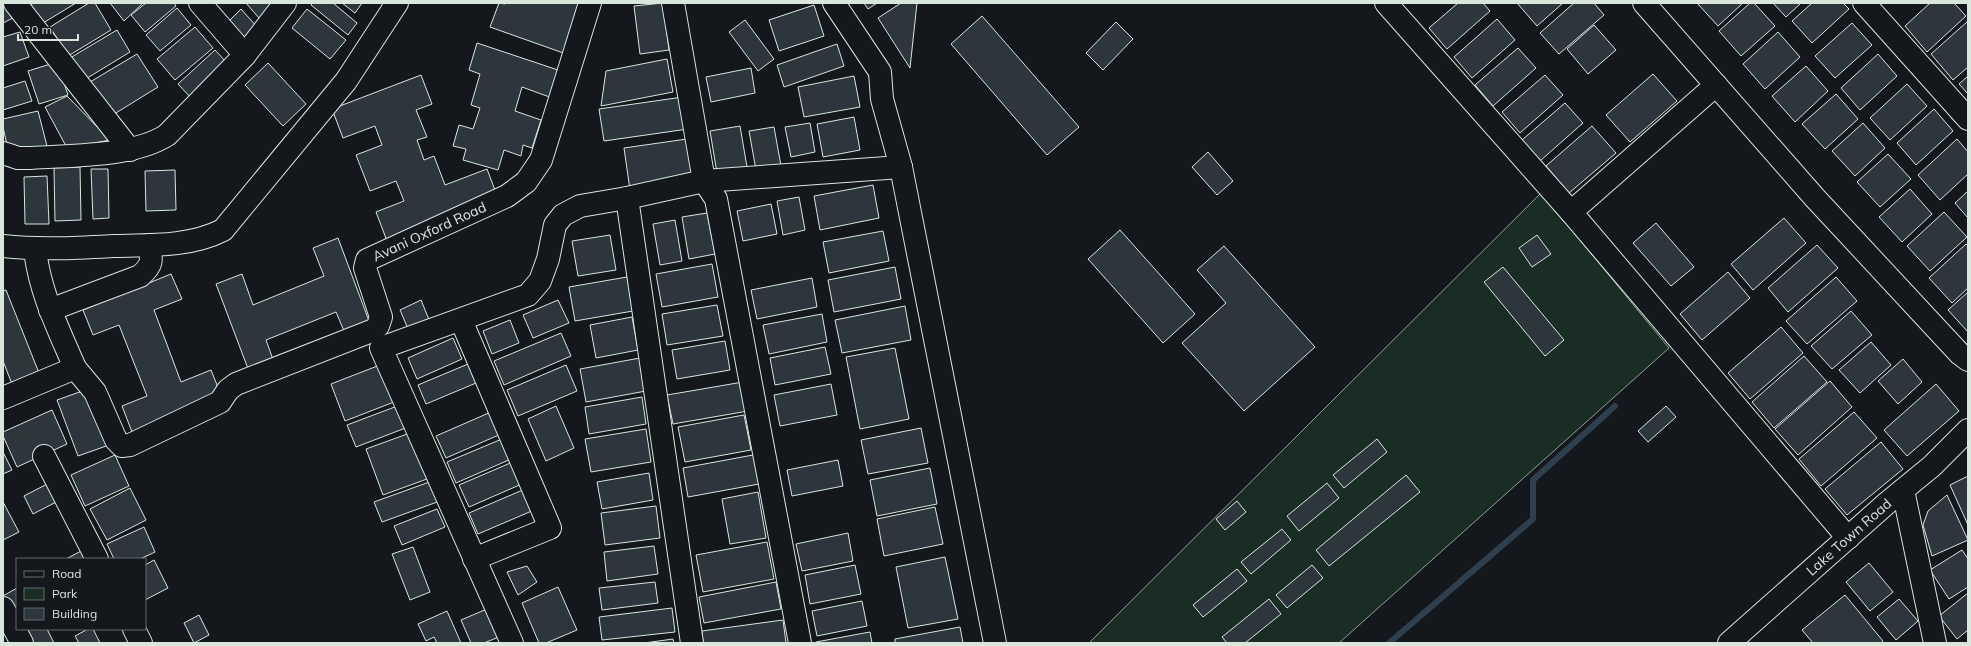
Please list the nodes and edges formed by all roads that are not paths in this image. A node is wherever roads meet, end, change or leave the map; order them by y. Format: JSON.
{"nodes":[{"id":1,"x":15,"y":3,"type":"edge"},
{"id":2,"x":200,"y":3,"type":"edge"},
{"id":3,"x":285,"y":3,"type":"edge"},
{"id":4,"x":397,"y":3,"type":"edge"},
{"id":5,"x":590,"y":3,"type":"edge"},
{"id":6,"x":673,"y":3,"type":"edge"},
{"id":7,"x":834,"y":3,"type":"edge"},
{"id":8,"x":1386,"y":3,"type":"edge"},
{"id":9,"x":1644,"y":3,"type":"edge"},
{"id":10,"x":1864,"y":3,"type":"edge"},
{"id":11,"x":245,"y":55,"type":"junction"},
{"id":12,"x":1716,"y":85,"type":"junction"},
{"id":13,"x":1968,"y":119,"type":"edge"},
{"id":14,"x":130,"y":150,"type":"junction"},
{"id":15,"x":3,"y":153,"type":"edge"},
{"id":16,"x":901,"y":167,"type":"junction"},
{"id":17,"x":704,"y":181,"type":"junction"},
{"id":18,"x":628,"y":198,"type":"junction"},
{"id":19,"x":1571,"y":212,"type":"junction"},
{"id":20,"x":149,"y":245,"type":"junction"},
{"id":21,"x":3,"y":246,"type":"edge"},
{"id":22,"x":35,"y":250,"type":"junction"},
{"id":23,"x":50,"y":310,"type":"junction"},
{"id":24,"x":461,"y":320,"type":"junction"},
{"id":25,"x":1968,"y":360,"type":"edge"},
{"id":26,"x":75,"y":368,"type":"junction"},
{"id":27,"x":3,"y":398,"type":"edge"},
{"id":28,"x":1968,"y":430,"type":"edge"},
{"id":29,"x":44,"y":456,"type":"dead end"},
{"id":30,"x":1903,"y":490,"type":"junction"},
{"id":31,"x":1848,"y":538,"type":"junction"},
{"id":32,"x":96,"y":558,"type":"edge"},
{"id":33,"x":474,"y":559,"type":"junction"},
{"id":34,"x":3,"y":608,"type":"edge"},
{"id":35,"x":134,"y":630,"type":"edge"},
{"id":36,"x":505,"y":641,"type":"edge"},
{"id":37,"x":22,"y":643,"type":"edge"},
{"id":38,"x":141,"y":643,"type":"edge"},
{"id":39,"x":692,"y":643,"type":"edge"},
{"id":40,"x":800,"y":643,"type":"edge"},
{"id":41,"x":995,"y":643,"type":"edge"},
{"id":42,"x":1729,"y":643,"type":"edge"},
{"id":43,"x":1935,"y":643,"type":"edge"}],
"edges":[{"from":1,"to":14,"type":"street"},
{"from":2,"to":11,"type":"street"},
{"from":3,"to":11,"type":"street"},
{"from":4,"to":20,"type":"street"},
{"from":5,"to":26,"type":"street","name":"Avani Oxford Road"},
{"from":6,"to":17,"type":"street"},
{"from":7,"to":16,"type":"street"},
{"from":8,"to":19,"type":"street"},
{"from":9,"to":12,"type":"street"},
{"from":10,"to":13,"type":"street"},
{"from":11,"to":14,"type":"street"},
{"from":12,"to":19,"type":"street"},
{"from":12,"to":25,"type":"street"},
{"from":14,"to":15,"type":"street"},
{"from":16,"to":17,"type":"street"},
{"from":16,"to":41,"type":"street"},
{"from":17,"to":18,"type":"street"},
{"from":17,"to":40,"type":"street"},
{"from":18,"to":24,"type":"street"},
{"from":18,"to":39,"type":"street"},
{"from":19,"to":31,"type":"street"},
{"from":20,"to":22,"type":"street"},
{"from":20,"to":23,"type":"street"},
{"from":21,"to":22,"type":"street"},
{"from":22,"to":23,"type":"street","name":"Avani Oxford Road"},
{"from":23,"to":26,"type":"street","name":"Avani Oxford Road"},
{"from":24,"to":33,"type":"street"},
{"from":24,"to":33,"type":"street"},
{"from":26,"to":27,"type":"street"},
{"from":28,"to":30,"type":"street","name":"Lake Town Road"},
{"from":29,"to":32,"type":"street"},
{"from":30,"to":31,"type":"street","name":"Lake Town Road"},
{"from":30,"to":43,"type":"street"},
{"from":31,"to":42,"type":"street","name":"Lake Town Road"},
{"from":33,"to":36,"type":"street"},
{"from":34,"to":37,"type":"street"},
{"from":35,"to":38,"type":"street"}]}
